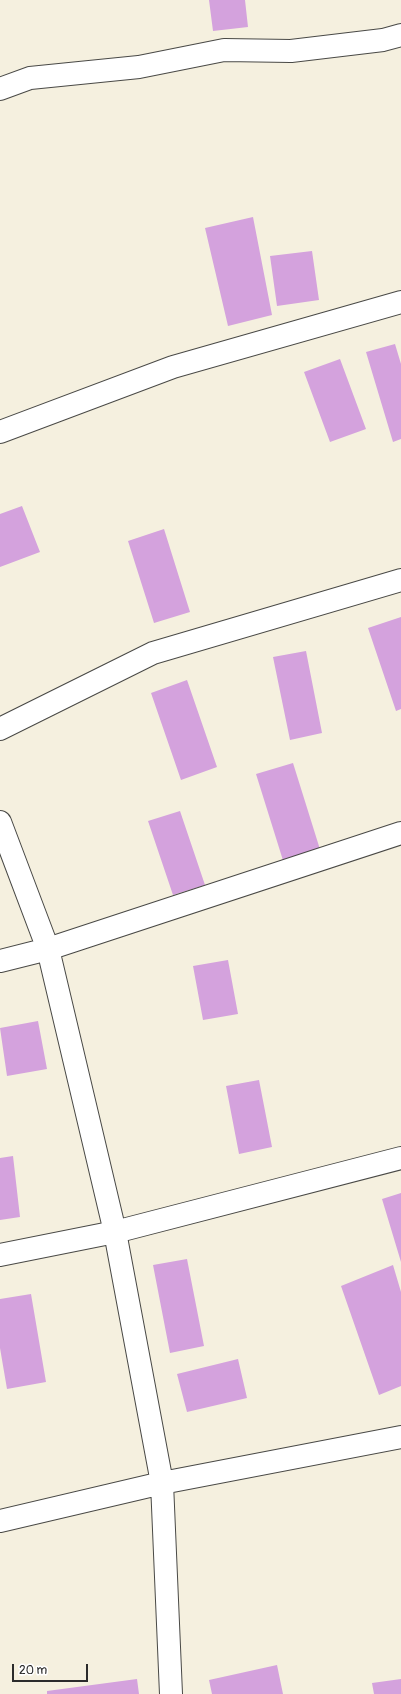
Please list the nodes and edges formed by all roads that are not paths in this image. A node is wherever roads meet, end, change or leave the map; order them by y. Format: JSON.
{"nodes":[{"id":1,"x":401,"y":35,"type":"edge"},
{"id":2,"x":0,"y":89,"type":"edge"},
{"id":3,"x":401,"y":302,"type":"edge"},
{"id":4,"x":0,"y":432,"type":"edge"},
{"id":5,"x":401,"y":580,"type":"edge"},
{"id":6,"x":0,"y":728,"type":"edge"},
{"id":7,"x":0,"y":822,"type":"edge"},
{"id":8,"x":401,"y":834,"type":"edge"},
{"id":9,"x":48,"y":949,"type":"junction"},
{"id":10,"x":0,"y":961,"type":"edge"},
{"id":11,"x":401,"y":1158,"type":"edge"},
{"id":12,"x":115,"y":1232,"type":"junction"},
{"id":13,"x":0,"y":1255,"type":"edge"},
{"id":14,"x":401,"y":1437,"type":"edge"},
{"id":15,"x":162,"y":1483,"type":"junction"},
{"id":16,"x":0,"y":1520,"type":"edge"},
{"id":17,"x":171,"y":1694,"type":"edge"}],
"edges":[{"from":1,"to":2,"type":"street"},
{"from":3,"to":4,"type":"street"},
{"from":5,"to":6,"type":"street"},
{"from":7,"to":9,"type":"street"},
{"from":8,"to":9,"type":"street"},
{"from":9,"to":10,"type":"street"},
{"from":9,"to":12,"type":"street"},
{"from":11,"to":12,"type":"street"},
{"from":12,"to":13,"type":"street"},
{"from":12,"to":15,"type":"street"},
{"from":14,"to":15,"type":"street"},
{"from":15,"to":16,"type":"street"},
{"from":15,"to":17,"type":"street"}]}
